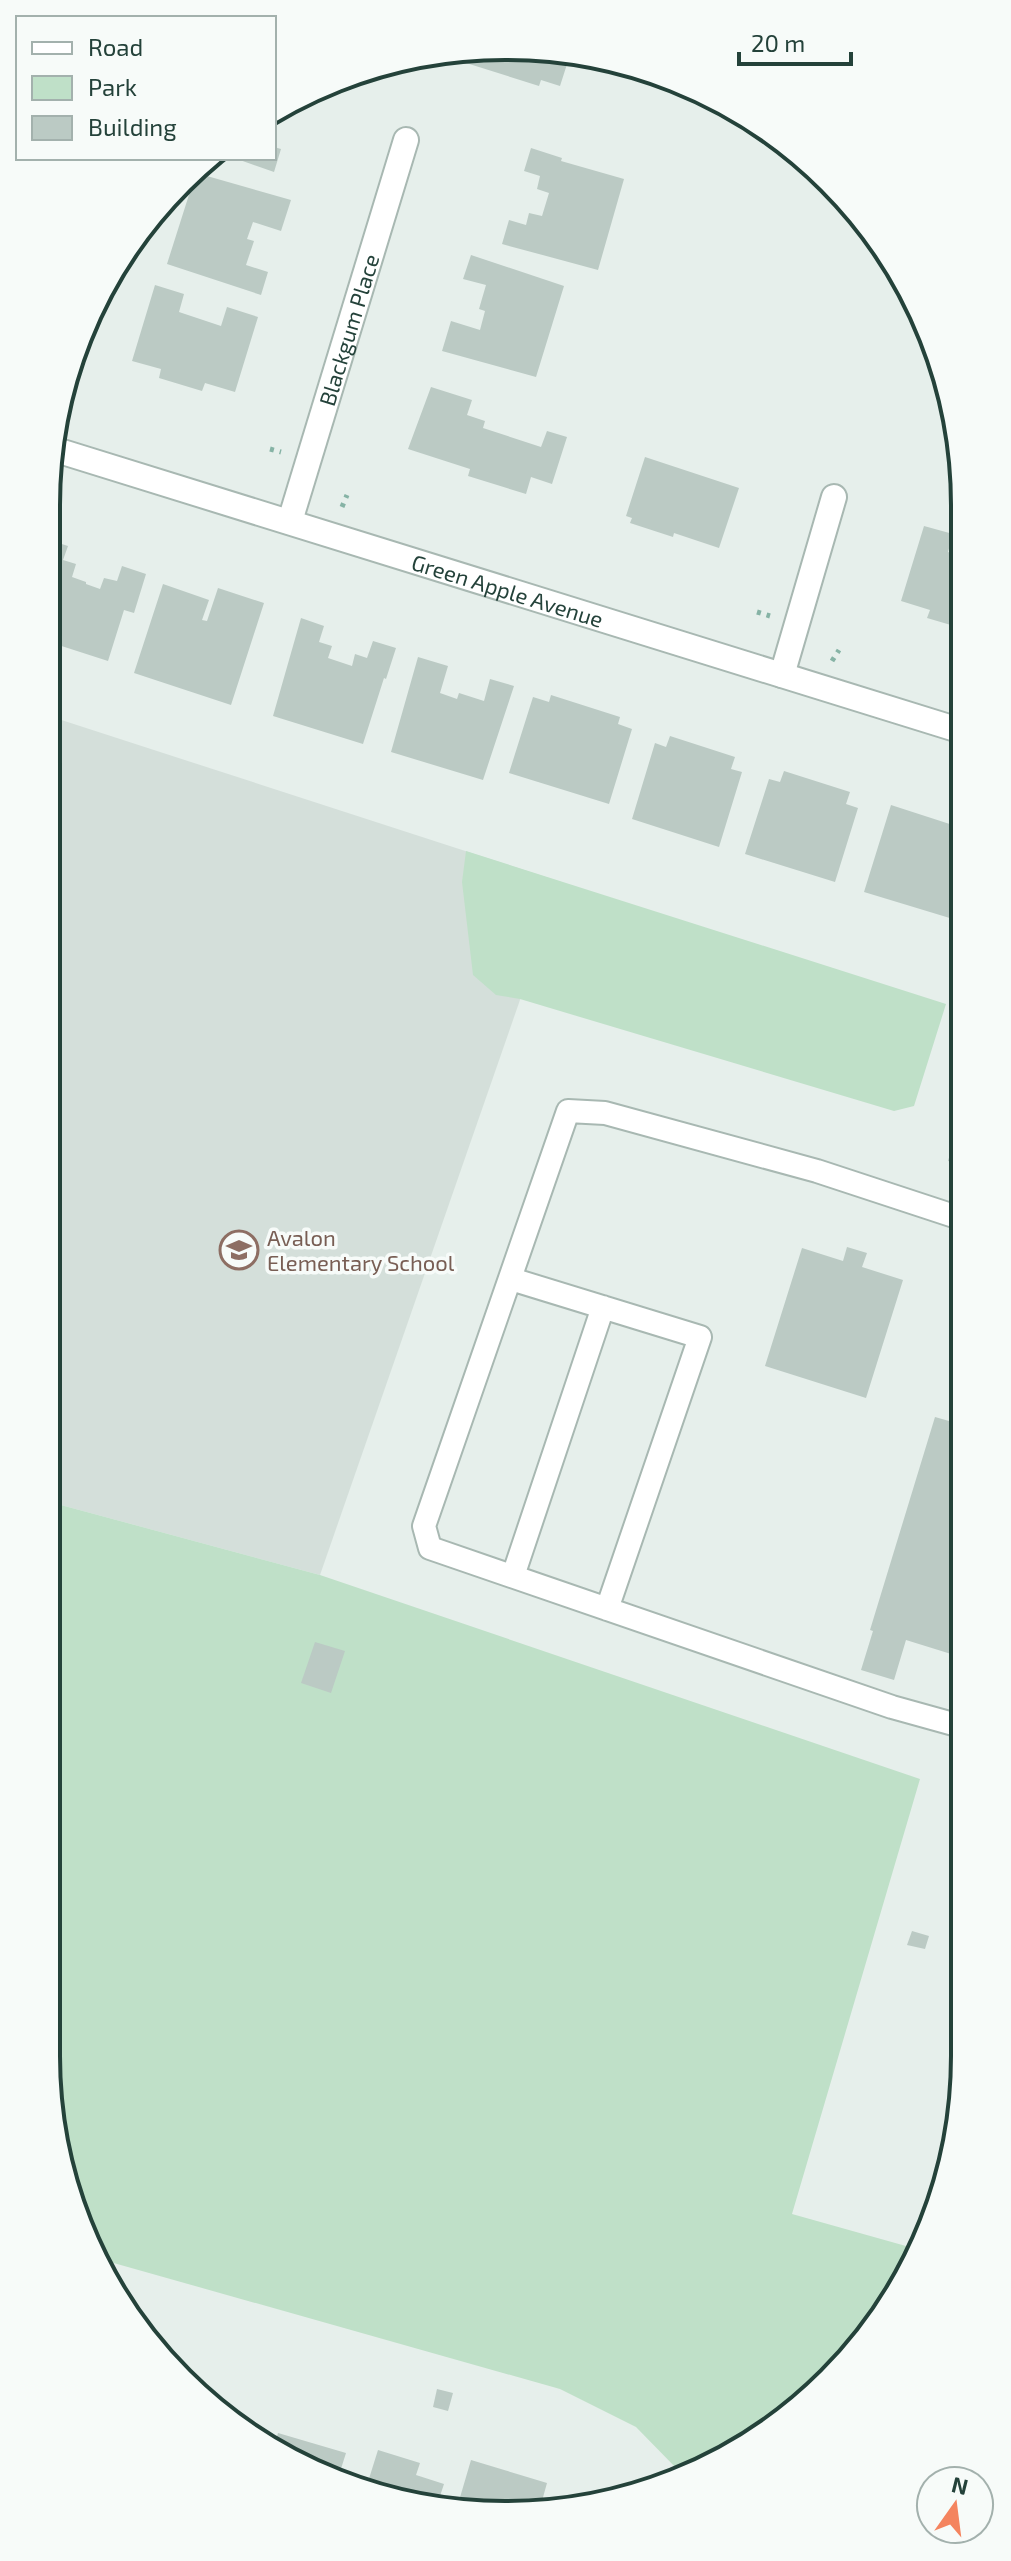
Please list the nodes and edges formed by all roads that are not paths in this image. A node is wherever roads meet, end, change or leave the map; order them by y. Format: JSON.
{"nodes":[{"id":1,"x":406,"y":140,"type":"dead end"},
{"id":2,"x":63,"y":452,"type":"edge"},
{"id":3,"x":834,"y":497,"type":"dead end"},
{"id":4,"x":290,"y":521,"type":"junction"},
{"id":5,"x":782,"y":675,"type":"junction"},
{"id":6,"x":951,"y":728,"type":"edge"},
{"id":7,"x":951,"y":1215,"type":"edge"},
{"id":8,"x":511,"y":1279,"type":"junction"},
{"id":9,"x":603,"y":1307,"type":"junction"},
{"id":10,"x":513,"y":1576,"type":"junction"},
{"id":11,"x":607,"y":1609,"type":"junction"},
{"id":12,"x":951,"y":1723,"type":"edge"}],
"edges":[{"from":1,"to":4,"type":"street","name":"Blackgum Place"},
{"from":2,"to":4,"type":"street","name":"Green Apple Avenue"},
{"from":3,"to":5,"type":"street"},
{"from":4,"to":5,"type":"street","name":"Green Apple Avenue"},
{"from":5,"to":6,"type":"street","name":"Green Apple Avenue"},
{"from":7,"to":8,"type":"lane"},
{"from":8,"to":9,"type":"lane"},
{"from":8,"to":10,"type":"lane"},
{"from":9,"to":10,"type":"lane"},
{"from":9,"to":11,"type":"lane"},
{"from":10,"to":11,"type":"lane"},
{"from":11,"to":12,"type":"lane"}]}
